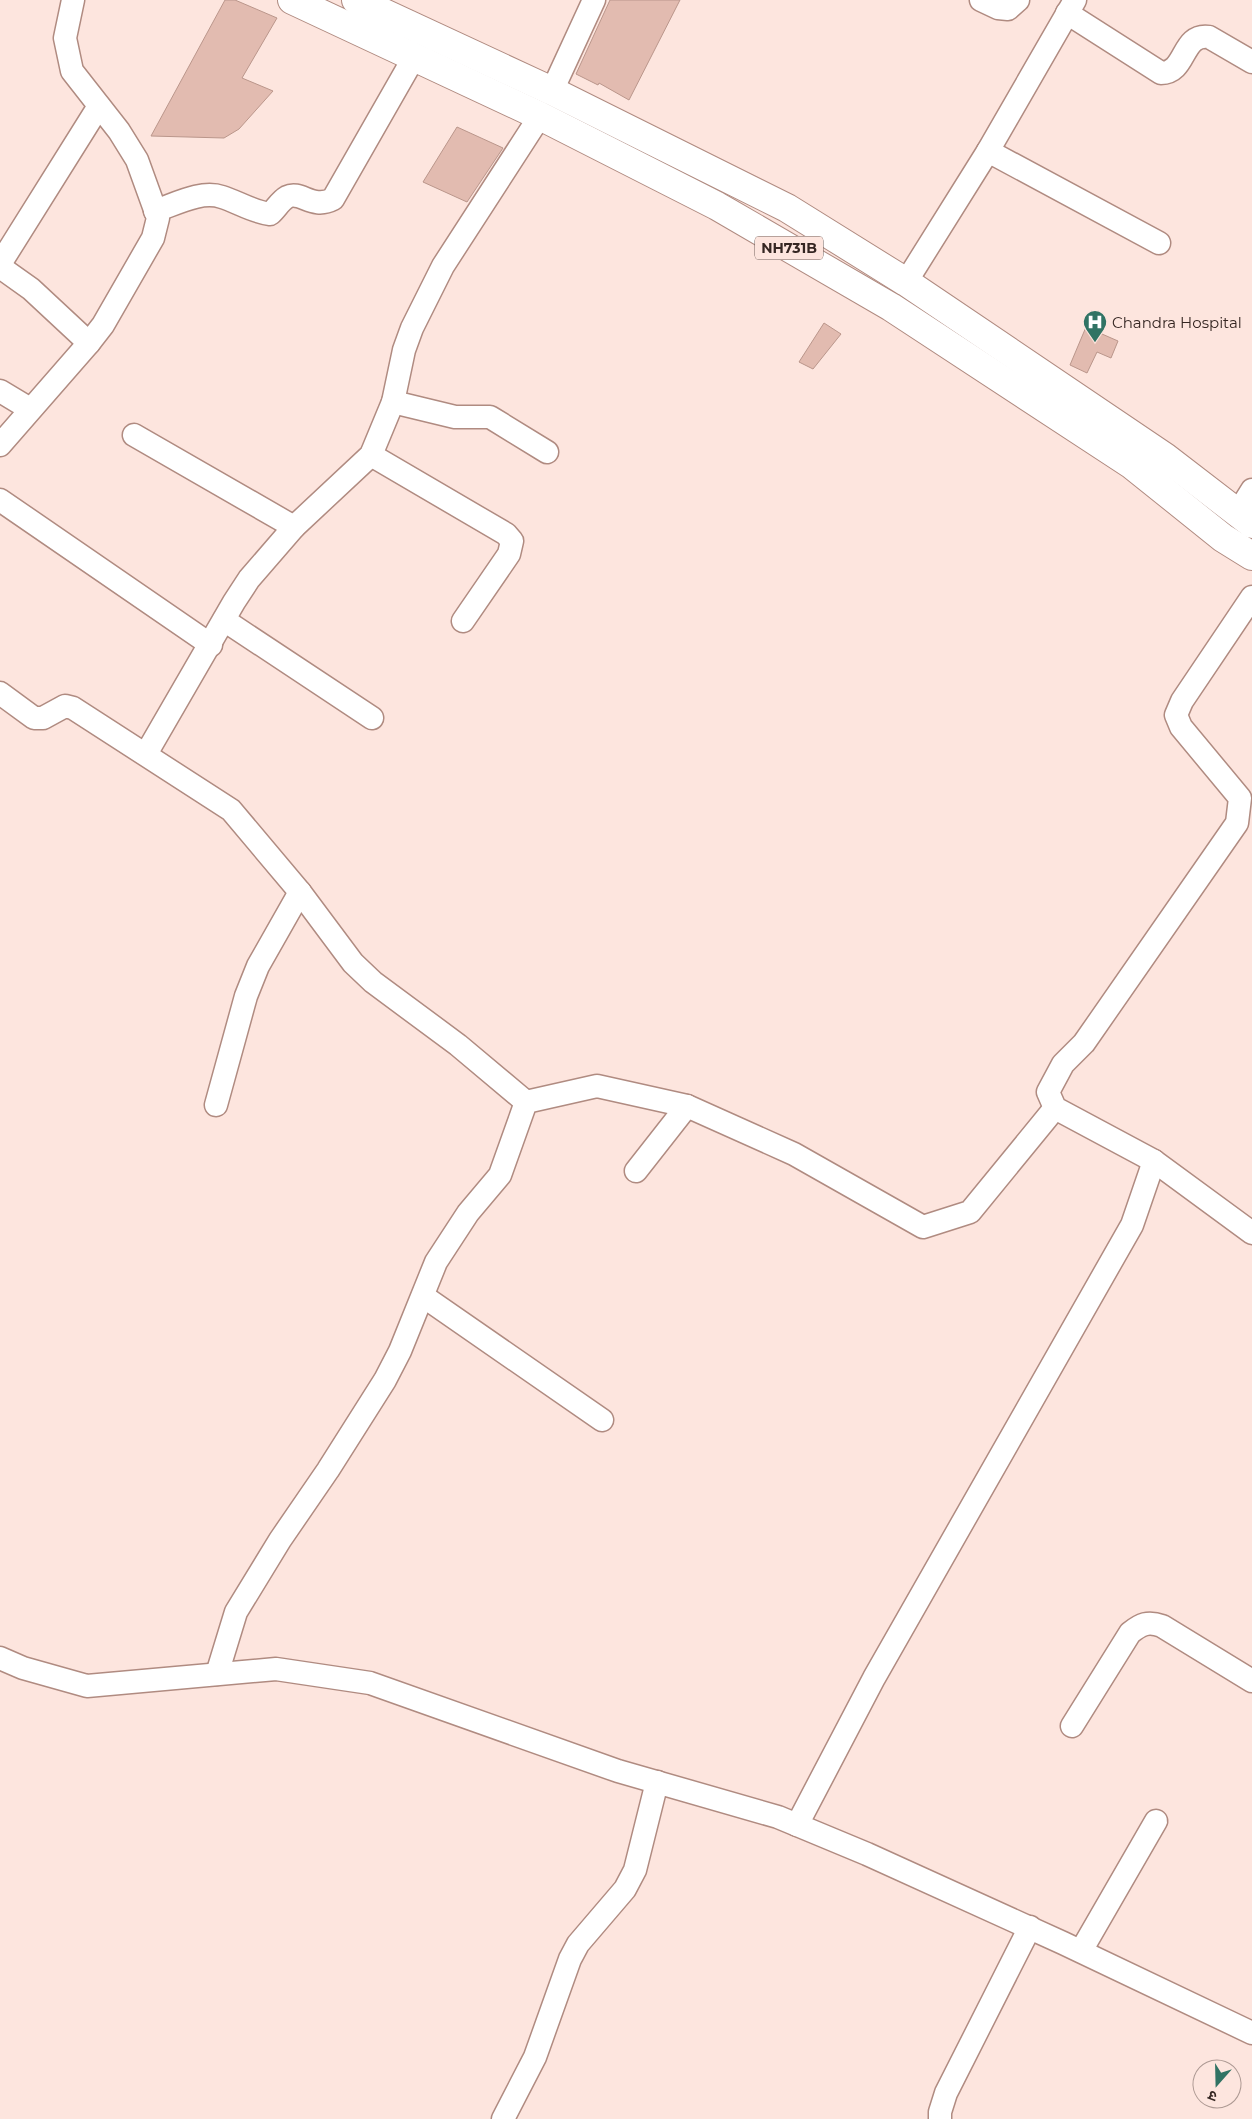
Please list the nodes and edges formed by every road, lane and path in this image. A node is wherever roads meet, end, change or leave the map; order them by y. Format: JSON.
{"nodes":[{"id":1,"x":74,"y":0,"type":"edge"},
{"id":2,"x":292,"y":0,"type":"edge"},
{"id":3,"x":356,"y":0,"type":"edge"},
{"id":4,"x":594,"y":0,"type":"edge"},
{"id":5,"x":981,"y":0,"type":"edge"},
{"id":6,"x":1018,"y":0,"type":"edge"},
{"id":7,"x":1071,"y":6,"type":"edge"},
{"id":8,"x":413,"y":59,"type":"junction"},
{"id":9,"x":1252,"y":62,"type":"edge"},
{"id":10,"x":552,"y":91,"type":"junction"},
{"id":11,"x":99,"y":106,"type":"junction"},
{"id":12,"x":540,"y":116,"type":"junction"},
{"id":13,"x":988,"y":151,"type":"junction"},
{"id":14,"x":155,"y":211,"type":"junction"},
{"id":15,"x":1159,"y":243,"type":"dead end"},
{"id":16,"x":0,"y":266,"type":"edge"},
{"id":17,"x":906,"y":282,"type":"junction"},
{"id":18,"x":90,"y":343,"type":"junction"},
{"id":19,"x":0,"y":391,"type":"edge"},
{"id":20,"x":393,"y":402,"type":"junction"},
{"id":21,"x":30,"y":409,"type":"junction"},
{"id":22,"x":134,"y":435,"type":"dead end"},
{"id":23,"x":0,"y":445,"type":"edge"},
{"id":24,"x":547,"y":452,"type":"dead end"},
{"id":25,"x":371,"y":455,"type":"junction"},
{"id":26,"x":1252,"y":490,"type":"edge"},
{"id":27,"x":0,"y":500,"type":"edge"},
{"id":28,"x":1245,"y":519,"type":"edge"},
{"id":29,"x":294,"y":527,"type":"junction"},
{"id":30,"x":1252,"y":556,"type":"edge"},
{"id":31,"x":1252,"y":597,"type":"edge"},
{"id":32,"x":224,"y":620,"type":"junction"},
{"id":33,"x":463,"y":621,"type":"dead end"},
{"id":34,"x":211,"y":645,"type":"junction"},
{"id":35,"x":0,"y":693,"type":"edge"},
{"id":36,"x":372,"y":718,"type":"dead end"},
{"id":37,"x":146,"y":754,"type":"junction"},
{"id":38,"x":300,"y":892,"type":"junction"},
{"id":39,"x":526,"y":1102,"type":"junction"},
{"id":40,"x":216,"y":1105,"type":"dead end"},
{"id":41,"x":687,"y":1106,"type":"junction"},
{"id":42,"x":1055,"y":1108,"type":"junction"},
{"id":43,"x":1154,"y":1161,"type":"junction"},
{"id":44,"x":636,"y":1172,"type":"dead end"},
{"id":45,"x":1252,"y":1233,"type":"edge"},
{"id":46,"x":423,"y":1296,"type":"junction"},
{"id":47,"x":602,"y":1420,"type":"dead end"},
{"id":48,"x":0,"y":1658,"type":"edge"},
{"id":49,"x":217,"y":1674,"type":"junction"},
{"id":50,"x":1252,"y":1681,"type":"edge"},
{"id":51,"x":1072,"y":1726,"type":"dead end"},
{"id":52,"x":657,"y":1782,"type":"junction"},
{"id":53,"x":1156,"y":1821,"type":"dead end"},
{"id":54,"x":797,"y":1825,"type":"junction"},
{"id":55,"x":1030,"y":1928,"type":"junction"},
{"id":56,"x":1081,"y":1951,"type":"junction"},
{"id":57,"x":1252,"y":2033,"type":"edge"},
{"id":58,"x":503,"y":2119,"type":"edge"},
{"id":59,"x":940,"y":2119,"type":"edge"}],
"edges":[{"from":1,"to":11,"type":"street"},
{"from":2,"to":8,"type":"highway","number":"NH731B"},
{"from":3,"to":10,"type":"highway"},
{"from":4,"to":10,"type":"street"},
{"from":5,"to":6,"type":"street"},
{"from":7,"to":9,"type":"street"},
{"from":7,"to":13,"type":"street"},
{"from":8,"to":12,"type":"highway","number":"NH731B"},
{"from":8,"to":14,"type":"street"},
{"from":10,"to":17,"type":"highway"},
{"from":11,"to":14,"type":"street"},
{"from":11,"to":16,"type":"street"},
{"from":12,"to":20,"type":"street"},
{"from":12,"to":30,"type":"highway","number":"NH731B"},
{"from":13,"to":15,"type":"street"},
{"from":13,"to":17,"type":"street"},
{"from":14,"to":18,"type":"street"},
{"from":16,"to":18,"type":"street"},
{"from":17,"to":28,"type":"highway"},
{"from":18,"to":21,"type":"street"},
{"from":19,"to":21,"type":"street"},
{"from":20,"to":24,"type":"street"},
{"from":20,"to":25,"type":"street"},
{"from":21,"to":23,"type":"street"},
{"from":22,"to":29,"type":"street"},
{"from":25,"to":29,"type":"street"},
{"from":25,"to":33,"type":"street"},
{"from":26,"to":28,"type":"street"},
{"from":27,"to":34,"type":"street"},
{"from":29,"to":32,"type":"street"},
{"from":31,"to":42,"type":"street"},
{"from":32,"to":34,"type":"street"},
{"from":32,"to":36,"type":"street"},
{"from":34,"to":37,"type":"street"},
{"from":35,"to":37,"type":"street"},
{"from":37,"to":38,"type":"street"},
{"from":38,"to":39,"type":"street"},
{"from":38,"to":40,"type":"street"},
{"from":39,"to":41,"type":"street"},
{"from":39,"to":46,"type":"street"},
{"from":41,"to":42,"type":"street"},
{"from":41,"to":44,"type":"street"},
{"from":42,"to":43,"type":"street"},
{"from":43,"to":45,"type":"street"},
{"from":43,"to":54,"type":"street"},
{"from":46,"to":47,"type":"street"},
{"from":46,"to":49,"type":"street"},
{"from":48,"to":49,"type":"street"},
{"from":49,"to":52,"type":"street"},
{"from":50,"to":51,"type":"street"},
{"from":52,"to":54,"type":"street"},
{"from":52,"to":58,"type":"street"},
{"from":53,"to":56,"type":"street"},
{"from":54,"to":55,"type":"street"},
{"from":55,"to":56,"type":"street"},
{"from":55,"to":59,"type":"street"},
{"from":56,"to":57,"type":"street"}]}
